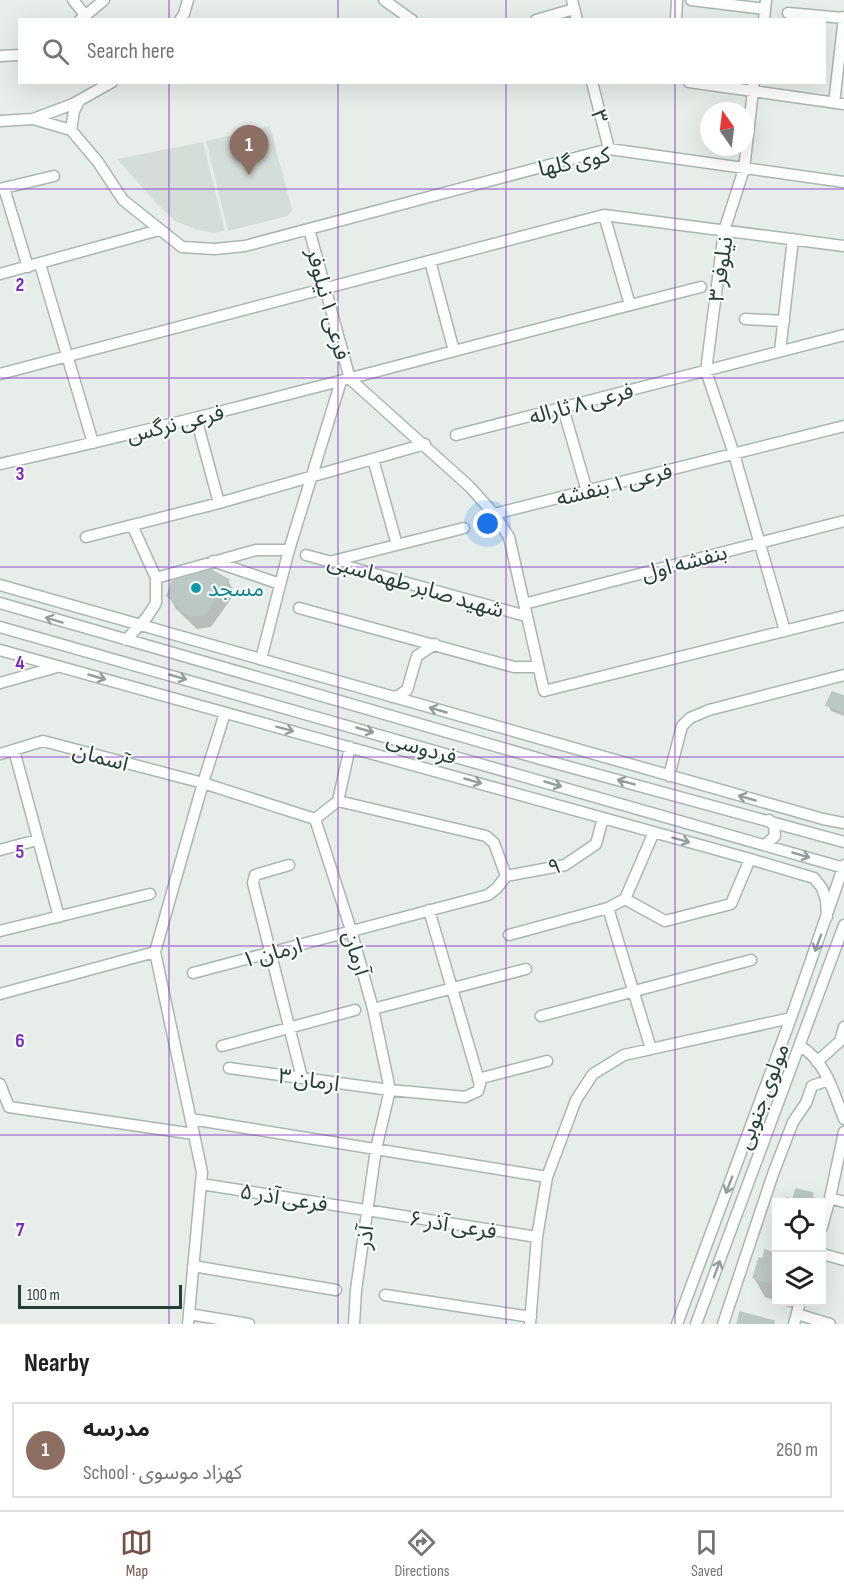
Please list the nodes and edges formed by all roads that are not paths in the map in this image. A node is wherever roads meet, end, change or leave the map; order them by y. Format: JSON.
{"nodes":[{"id":1,"x":73,"y":0,"type":"edge"},
{"id":2,"x":104,"y":0,"type":"edge"},
{"id":3,"x":188,"y":0,"type":"edge"},
{"id":4,"x":384,"y":0,"type":"edge"},
{"id":5,"x":677,"y":0,"type":"edge"},
{"id":6,"x":691,"y":0,"type":"edge"},
{"id":7,"x":574,"y":10,"type":"edge"},
{"id":8,"x":765,"y":10,"type":"edge"},
{"id":9,"x":788,"y":13,"type":"dead end"},
{"id":10,"x":82,"y":17,"type":"edge"},
{"id":11,"x":181,"y":18,"type":"edge"},
{"id":12,"x":409,"y":18,"type":"edge"},
{"id":13,"x":544,"y":18,"type":"edge"},
{"id":14,"x":676,"y":18,"type":"edge"},
{"id":15,"x":844,"y":18,"type":"edge"},
{"id":16,"x":18,"y":55,"type":"edge"},
{"id":17,"x":0,"y":56,"type":"edge"},
{"id":18,"x":109,"y":84,"type":"edge"},
{"id":19,"x":593,"y":84,"type":"edge"},
{"id":20,"x":715,"y":84,"type":"edge"},
{"id":21,"x":753,"y":87,"type":"edge"},
{"id":22,"x":79,"y":101,"type":"junction"},
{"id":23,"x":839,"y":103,"type":"edge"},
{"id":24,"x":33,"y":119,"type":"junction"},
{"id":25,"x":0,"y":121,"type":"edge"},
{"id":26,"x":71,"y":130,"type":"junction"},
{"id":27,"x":609,"y":149,"type":"junction"},
{"id":28,"x":744,"y":169,"type":"junction"},
{"id":29,"x":54,"y":176,"type":"dead end"},
{"id":30,"x":844,"y":182,"type":"edge"},
{"id":31,"x":2,"y":188,"type":"edge"},
{"id":32,"x":604,"y":215,"type":"junction"},
{"id":33,"x":309,"y":229,"type":"junction"},
{"id":34,"x":159,"y":230,"type":"junction"},
{"id":35,"x":724,"y":231,"type":"junction"},
{"id":36,"x":794,"y":239,"type":"junction"},
{"id":37,"x":844,"y":246,"type":"edge"},
{"id":38,"x":430,"y":261,"type":"junction"},
{"id":39,"x":40,"y":264,"type":"junction"},
{"id":40,"x":28,"y":267,"type":"junction"},
{"id":41,"x":0,"y":274,"type":"edge"},
{"id":42,"x":701,"y":287,"type":"dead end"},
{"id":43,"x":326,"y":289,"type":"junction"},
{"id":44,"x":630,"y":305,"type":"junction"},
{"id":45,"x":745,"y":319,"type":"dead end"},
{"id":46,"x":784,"y":321,"type":"junction"},
{"id":47,"x":844,"y":335,"type":"edge"},
{"id":48,"x":454,"y":351,"type":"junction"},
{"id":49,"x":780,"y":351,"type":"junction"},
{"id":50,"x":68,"y":357,"type":"junction"},
{"id":51,"x":706,"y":371,"type":"junction"},
{"id":52,"x":0,"y":374,"type":"edge"},
{"id":53,"x":345,"y":380,"type":"junction"},
{"id":54,"x":563,"y":408,"type":"junction"},
{"id":55,"x":196,"y":417,"type":"junction"},
{"id":56,"x":844,"y":426,"type":"edge"},
{"id":57,"x":456,"y":435,"type":"dead end"},
{"id":58,"x":93,"y":443,"type":"junction"},
{"id":59,"x":425,"y":444,"type":"junction"},
{"id":60,"x":734,"y":454,"type":"junction"},
{"id":61,"x":374,"y":459,"type":"junction"},
{"id":62,"x":0,"y":464,"type":"edge"},
{"id":63,"x":310,"y":478,"type":"junction"},
{"id":64,"x":586,"y":491,"type":"junction"},
{"id":65,"x":219,"y":503,"type":"junction"},
{"id":66,"x":494,"y":514,"type":"junction"},
{"id":67,"x":844,"y":521,"type":"edge"},
{"id":68,"x":132,"y":525,"type":"junction"},
{"id":69,"x":464,"y":528,"type":"dead end"},
{"id":70,"x":86,"y":537,"type":"dead end"},
{"id":71,"x":761,"y":543,"type":"junction"},
{"id":72,"x":397,"y":545,"type":"junction"},
{"id":73,"x":289,"y":550,"type":"junction"},
{"id":74,"x":306,"y":555,"type":"dead end"},
{"id":75,"x":213,"y":561,"type":"junction"},
{"id":76,"x":331,"y":562,"type":"junction"},
{"id":77,"x":156,"y":578,"type":"junction"},
{"id":78,"x":280,"y":584,"type":"junction"},
{"id":79,"x":0,"y":585,"type":"edge"},
{"id":80,"x":0,"y":603,"type":"edge"},
{"id":81,"x":524,"y":604,"type":"junction"},
{"id":82,"x":299,"y":608,"type":"dead end"},
{"id":83,"x":526,"y":616,"type":"junction"},
{"id":84,"x":844,"y":616,"type":"edge"},
{"id":85,"x":139,"y":626,"type":"junction"},
{"id":86,"x":0,"y":627,"type":"edge"},
{"id":87,"x":785,"y":631,"type":"junction"},
{"id":88,"x":126,"y":640,"type":"junction"},
{"id":89,"x":435,"y":644,"type":"junction"},
{"id":90,"x":0,"y":650,"type":"edge"},
{"id":91,"x":261,"y":659,"type":"junction"},
{"id":92,"x":59,"y":666,"type":"junction"},
{"id":93,"x":538,"y":668,"type":"junction"},
{"id":94,"x":318,"y":675,"type":"junction"},
{"id":95,"x":844,"y":675,"type":"edge"},
{"id":96,"x":0,"y":683,"type":"edge"},
{"id":97,"x":311,"y":693,"type":"junction"},
{"id":98,"x":391,"y":697,"type":"junction"},
{"id":99,"x":225,"y":713,"type":"junction"},
{"id":100,"x":350,"y":747,"type":"junction"},
{"id":101,"x":14,"y":750,"type":"junction"},
{"id":102,"x":0,"y":754,"type":"edge"},
{"id":103,"x":669,"y":776,"type":"junction"},
{"id":104,"x":203,"y":783,"type":"junction"},
{"id":105,"x":338,"y":801,"type":"junction"},
{"id":106,"x":603,"y":818,"type":"junction"},
{"id":107,"x":315,"y":819,"type":"junction"},
{"id":108,"x":769,"y":820,"type":"junction"},
{"id":109,"x":844,"y":823,"type":"edge"},
{"id":110,"x":844,"y":828,"type":"edge"},
{"id":111,"x":654,"y":832,"type":"junction"},
{"id":112,"x":820,"y":835,"type":"junction"},
{"id":113,"x":37,"y":840,"type":"junction"},
{"id":114,"x":844,"y":842,"type":"edge"},
{"id":115,"x":765,"y":845,"type":"junction"},
{"id":116,"x":0,"y":850,"type":"edge"},
{"id":117,"x":750,"y":858,"type":"junction"},
{"id":118,"x":289,"y":865,"type":"dead end"},
{"id":119,"x":844,"y":867,"type":"edge"},
{"id":120,"x":506,"y":876,"type":"junction"},
{"id":121,"x":150,"y":894,"type":"dead end"},
{"id":122,"x":625,"y":899,"type":"junction"},
{"id":123,"x":608,"y":908,"type":"junction"},
{"id":124,"x":429,"y":910,"type":"junction"},
{"id":125,"x":59,"y":917,"type":"junction"},
{"id":126,"x":827,"y":917,"type":"junction"},
{"id":127,"x":844,"y":926,"type":"edge"},
{"id":128,"x":351,"y":930,"type":"junction"},
{"id":129,"x":0,"y":931,"type":"edge"},
{"id":130,"x":508,"y":935,"type":"dead end"},
{"id":131,"x":155,"y":952,"type":"junction"},
{"id":132,"x":271,"y":952,"type":"junction"},
{"id":133,"x":751,"y":960,"type":"dead end"},
{"id":134,"x":526,"y":969,"type":"dead end"},
{"id":135,"x":194,"y":973,"type":"dead end"},
{"id":136,"x":452,"y":989,"type":"junction"},
{"id":137,"x":633,"y":990,"type":"junction"},
{"id":138,"x":0,"y":994,"type":"edge"},
{"id":139,"x":373,"y":1009,"type":"junction"},
{"id":140,"x":355,"y":1010,"type":"dead end"},
{"id":141,"x":542,"y":1016,"type":"dead end"},
{"id":142,"x":791,"y":1018,"type":"junction"},
{"id":143,"x":844,"y":1027,"type":"edge"},
{"id":144,"x":289,"y":1028,"type":"junction"},
{"id":145,"x":222,"y":1046,"type":"dead end"},
{"id":146,"x":800,"y":1046,"type":"junction"},
{"id":147,"x":651,"y":1049,"type":"junction"},
{"id":148,"x":547,"y":1061,"type":"dead end"},
{"id":149,"x":817,"y":1062,"type":"junction"},
{"id":150,"x":229,"y":1068,"type":"dead end"},
{"id":151,"x":302,"y":1078,"type":"junction"},
{"id":152,"x":478,"y":1079,"type":"junction"},
{"id":153,"x":828,"y":1080,"type":"junction"},
{"id":154,"x":0,"y":1084,"type":"edge"},
{"id":155,"x":390,"y":1090,"type":"junction"},
{"id":156,"x":191,"y":1119,"type":"junction"},
{"id":157,"x":844,"y":1119,"type":"edge"},
{"id":158,"x":844,"y":1132,"type":"edge"},
{"id":159,"x":194,"y":1134,"type":"junction"},
{"id":160,"x":376,"y":1149,"type":"junction"},
{"id":161,"x":547,"y":1177,"type":"junction"},
{"id":162,"x":201,"y":1184,"type":"junction"},
{"id":163,"x":830,"y":1198,"type":"junction"},
{"id":164,"x":844,"y":1202,"type":"edge"},
{"id":165,"x":368,"y":1210,"type":"junction"},
{"id":166,"x":826,"y":1212,"type":"edge"},
{"id":167,"x":716,"y":1219,"type":"junction"},
{"id":168,"x":733,"y":1225,"type":"junction"},
{"id":169,"x":537,"y":1237,"type":"junction"},
{"id":170,"x":826,"y":1255,"type":"edge"},
{"id":171,"x":844,"y":1260,"type":"edge"},
{"id":172,"x":193,"y":1266,"type":"junction"},
{"id":173,"x":336,"y":1290,"type":"dead end"},
{"id":174,"x":385,"y":1295,"type":"dead end"},
{"id":175,"x":188,"y":1319,"type":"edge"},
{"id":176,"x":795,"y":1319,"type":"edge"},
{"id":177,"x":530,"y":1320,"type":"edge"},
{"id":178,"x":249,"y":1324,"type":"edge"},
{"id":179,"x":354,"y":1324,"type":"edge"},
{"id":180,"x":677,"y":1324,"type":"edge"},
{"id":181,"x":696,"y":1324,"type":"edge"},
{"id":182,"x":723,"y":1324,"type":"edge"},
{"id":183,"x":830,"y":1324,"type":"edge"}],
"edges":[{"from":1,"to":10,"type":"street"},
{"from":2,"to":10,"type":"street"},
{"from":3,"to":11,"type":"street"},
{"from":4,"to":12,"type":"street"},
{"from":5,"to":14,"type":"street"},
{"from":6,"to":8,"type":"street"},
{"from":7,"to":13,"type":"street"},
{"from":9,"to":15,"type":"street"},
{"from":15,"to":23,"type":"street"},
{"from":16,"to":17,"type":"street"},
{"from":18,"to":22,"type":"street"},
{"from":19,"to":27,"type":"street","name":"۳"},
{"from":20,"to":21,"type":"street"},
{"from":21,"to":23,"type":"street"},
{"from":21,"to":28,"type":"street","name":"نیلوفر ۳"},
{"from":22,"to":24,"type":"street"},
{"from":22,"to":26,"type":"street"},
{"from":24,"to":25,"type":"street"},
{"from":24,"to":26,"type":"street"},
{"from":26,"to":34,"type":"street","name":"کوی گلها"},
{"from":27,"to":28,"type":"street","name":"کوی گلها"},
{"from":27,"to":33,"type":"street","name":"کوی گلها"},
{"from":28,"to":30,"type":"street","name":"کوی گلها"},
{"from":28,"to":35,"type":"street","name":"نیلوفر ۳"},
{"from":29,"to":31,"type":"street"},
{"from":31,"to":40,"type":"street"},
{"from":32,"to":35,"type":"street"},
{"from":32,"to":38,"type":"street"},
{"from":32,"to":44,"type":"street"},
{"from":33,"to":34,"type":"street","name":"کوی گلها"},
{"from":33,"to":43,"type":"street","name":"فرعی ۱ نیلوفر"},
{"from":34,"to":39,"type":"street"},
{"from":35,"to":36,"type":"street"},
{"from":35,"to":51,"type":"street","name":"نیلوفر ۳"},
{"from":36,"to":37,"type":"street"},
{"from":36,"to":46,"type":"street"},
{"from":38,"to":43,"type":"street"},
{"from":38,"to":48,"type":"street"},
{"from":39,"to":40,"type":"street"},
{"from":39,"to":50,"type":"street"},
{"from":40,"to":41,"type":"street"},
{"from":42,"to":44,"type":"street","name":"فرعی نرگس"},
{"from":43,"to":50,"type":"street"},
{"from":43,"to":53,"type":"street","name":"فرعی ۱ نیلوفر"},
{"from":44,"to":48,"type":"street","name":"فرعی نرگس"},
{"from":45,"to":46,"type":"street"},
{"from":46,"to":49,"type":"street"},
{"from":47,"to":49,"type":"street","name":"فرعی ۸ ثاراله"},
{"from":48,"to":53,"type":"street","name":"فرعی نرگس"},
{"from":49,"to":51,"type":"street","name":"فرعی ۸ ثاراله"},
{"from":50,"to":52,"type":"street"},
{"from":50,"to":58,"type":"street"},
{"from":51,"to":54,"type":"street","name":"فرعی ۸ ثاراله"},
{"from":51,"to":60,"type":"street"},
{"from":53,"to":55,"type":"street","name":"فرعی نرگس"},
{"from":53,"to":59,"type":"street"},
{"from":53,"to":63,"type":"street"},
{"from":54,"to":57,"type":"street","name":"فرعی ۸ ثاراله"},
{"from":54,"to":64,"type":"street"},
{"from":55,"to":58,"type":"street","name":"فرعی نرگس"},
{"from":55,"to":65,"type":"street"},
{"from":56,"to":60,"type":"street","name":"فرعی ۱ بنفشه"},
{"from":58,"to":62,"type":"street","name":"فرعی نرگس"},
{"from":59,"to":61,"type":"street"},
{"from":59,"to":66,"type":"street"},
{"from":60,"to":64,"type":"street","name":"فرعی ۱ بنفشه"},
{"from":60,"to":71,"type":"street"},
{"from":61,"to":63,"type":"street"},
{"from":61,"to":72,"type":"street"},
{"from":63,"to":65,"type":"street"},
{"from":63,"to":73,"type":"street"},
{"from":64,"to":66,"type":"street","name":"فرعی ۱ بنفشه"},
{"from":65,"to":68,"type":"street"},
{"from":66,"to":81,"type":"street"},
{"from":67,"to":71,"type":"street","name":"بنفشه اول"},
{"from":68,"to":70,"type":"street"},
{"from":68,"to":77,"type":"street"},
{"from":69,"to":72,"type":"street"},
{"from":71,"to":81,"type":"street","name":"بنفشه اول"},
{"from":71,"to":87,"type":"street"},
{"from":72,"to":76,"type":"street"},
{"from":73,"to":75,"type":"street"},
{"from":73,"to":78,"type":"street"},
{"from":74,"to":76,"type":"street","name":"شهید صابر طهماسبی"},
{"from":75,"to":77,"type":"street"},
{"from":75,"to":78,"type":"street"},
{"from":76,"to":83,"type":"street","name":"شهید صابر طهماسبی"},
{"from":77,"to":85,"type":"street"},
{"from":78,"to":91,"type":"street"},
{"from":79,"to":85,"type":"street"},
{"from":88,"to":80,"type":"street","name":"فردوسی","one_way":true},
{"from":81,"to":83,"type":"street"},
{"from":82,"to":89,"type":"street"},
{"from":83,"to":93,"type":"street"},
{"from":84,"to":87,"type":"street"},
{"from":85,"to":88,"type":"street"},
{"from":85,"to":91,"type":"street"},
{"from":86,"to":115,"type":"street","name":"فردوسی","one_way":true},
{"from":87,"to":93,"type":"street"},
{"from":88,"to":97,"type":"street","name":"فردوسی"},
{"from":89,"to":93,"type":"street"},
{"from":89,"to":98,"type":"street"},
{"from":90,"to":92,"type":"street"},
{"from":91,"to":94,"type":"street"},
{"from":92,"to":96,"type":"street"},
{"from":92,"to":99,"type":"street","one_way":true},
{"from":94,"to":97,"type":"street"},
{"from":94,"to":98,"type":"street"},
{"from":95,"to":103,"type":"street"},
{"from":108,"to":97,"type":"street","name":"فردوسی","one_way":true},
{"from":103,"to":98,"type":"street","one_way":true},
{"from":99,"to":100,"type":"street","one_way":true},
{"from":99,"to":104,"type":"street"},
{"from":100,"to":105,"type":"street"},
{"from":100,"to":106,"type":"street","one_way":true},
{"from":101,"to":102,"type":"street","name":"آسمان"},
{"from":101,"to":104,"type":"street","name":"آسمان"},
{"from":101,"to":113,"type":"street"},
{"from":109,"to":103,"type":"street","one_way":true},
{"from":104,"to":107,"type":"street","name":"آسمان"},
{"from":104,"to":131,"type":"street"},
{"from":105,"to":107,"type":"street"},
{"from":105,"to":120,"type":"street"},
{"from":106,"to":111,"type":"street"},
{"from":106,"to":120,"type":"street","name":"۹"},
{"from":107,"to":128,"type":"street","name":"آرمان"},
{"from":108,"to":112,"type":"street","name":"فردوسی"},
{"from":108,"to":115,"type":"street"},
{"from":110,"to":112,"type":"street"},
{"from":111,"to":117,"type":"street","one_way":true},
{"from":111,"to":122,"type":"street"},
{"from":112,"to":114,"type":"street","name":"فردوسی"},
{"from":113,"to":116,"type":"street"},
{"from":113,"to":125,"type":"street"},
{"from":115,"to":119,"type":"street","name":"فردوسی","one_way":true},
{"from":117,"to":122,"type":"street"},
{"from":117,"to":126,"type":"street"},
{"from":118,"to":132,"type":"street"},
{"from":119,"to":126,"type":"street","name":"مولوی جنوبی"},
{"from":120,"to":124,"type":"street","name":"ارمان ۱"},
{"from":121,"to":125,"type":"street"},
{"from":122,"to":123,"type":"street"},
{"from":123,"to":130,"type":"street"},
{"from":123,"to":137,"type":"street"},
{"from":124,"to":128,"type":"street","name":"ارمان ۱"},
{"from":124,"to":136,"type":"street"},
{"from":125,"to":129,"type":"street"},
{"from":126,"to":142,"type":"street","name":"مولوی جنوبی","one_way":true},
{"from":127,"to":146,"type":"street","name":"مولوی جنوبی"},
{"from":128,"to":132,"type":"street","name":"ارمان ۱"},
{"from":128,"to":139,"type":"street","name":"آرمان"},
{"from":131,"to":138,"type":"street"},
{"from":131,"to":156,"type":"street"},
{"from":132,"to":135,"type":"street","name":"ارمان ۱"},
{"from":132,"to":144,"type":"street"},
{"from":133,"to":137,"type":"street"},
{"from":134,"to":136,"type":"street"},
{"from":136,"to":139,"type":"street"},
{"from":136,"to":152,"type":"street"},
{"from":137,"to":141,"type":"street"},
{"from":137,"to":147,"type":"street"},
{"from":139,"to":155,"type":"street","name":"آرمان"},
{"from":140,"to":144,"type":"street"},
{"from":142,"to":147,"type":"street"},
{"from":142,"to":167,"type":"street","name":"مولوی جنوبی","one_way":true},
{"from":143,"to":149,"type":"street"},
{"from":144,"to":145,"type":"street"},
{"from":144,"to":151,"type":"street"},
{"from":146,"to":149,"type":"street"},
{"from":146,"to":168,"type":"street","name":"مولوی جنوبی"},
{"from":147,"to":161,"type":"street"},
{"from":148,"to":152,"type":"street"},
{"from":149,"to":153,"type":"street"},
{"from":150,"to":151,"type":"street","name":"ارمان ۳"},
{"from":151,"to":155,"type":"street","name":"ارمان ۳"},
{"from":152,"to":155,"type":"street","name":"ارمان ۳"},
{"from":153,"to":157,"type":"street"},
{"from":153,"to":182,"type":"street"},
{"from":154,"to":159,"type":"street"},
{"from":155,"to":160,"type":"street","name":"آذر"},
{"from":156,"to":159,"type":"street"},
{"from":156,"to":160,"type":"street"},
{"from":158,"to":163,"type":"street"},
{"from":159,"to":162,"type":"street"},
{"from":160,"to":161,"type":"street"},
{"from":160,"to":165,"type":"street","name":"آذر"},
{"from":161,"to":169,"type":"street"},
{"from":162,"to":165,"type":"street","name":"فرعی آذر ۵"},
{"from":162,"to":172,"type":"street"},
{"from":163,"to":164,"type":"street"},
{"from":163,"to":166,"type":"street"},
{"from":165,"to":169,"type":"street","name":"فرعی آذر ۶"},
{"from":165,"to":179,"type":"street","name":"آذر"},
{"from":167,"to":168,"type":"street"},
{"from":167,"to":180,"type":"street","name":"مولوی جنوبی"},
{"from":181,"to":168,"type":"street","name":"مولوی جنوبی","one_way":true},
{"from":169,"to":177,"type":"street"},
{"from":170,"to":171,"type":"street"},
{"from":172,"to":173,"type":"street"},
{"from":172,"to":175,"type":"street"},
{"from":174,"to":177,"type":"street"},
{"from":175,"to":178,"type":"street"},
{"from":176,"to":183,"type":"street"}]}
